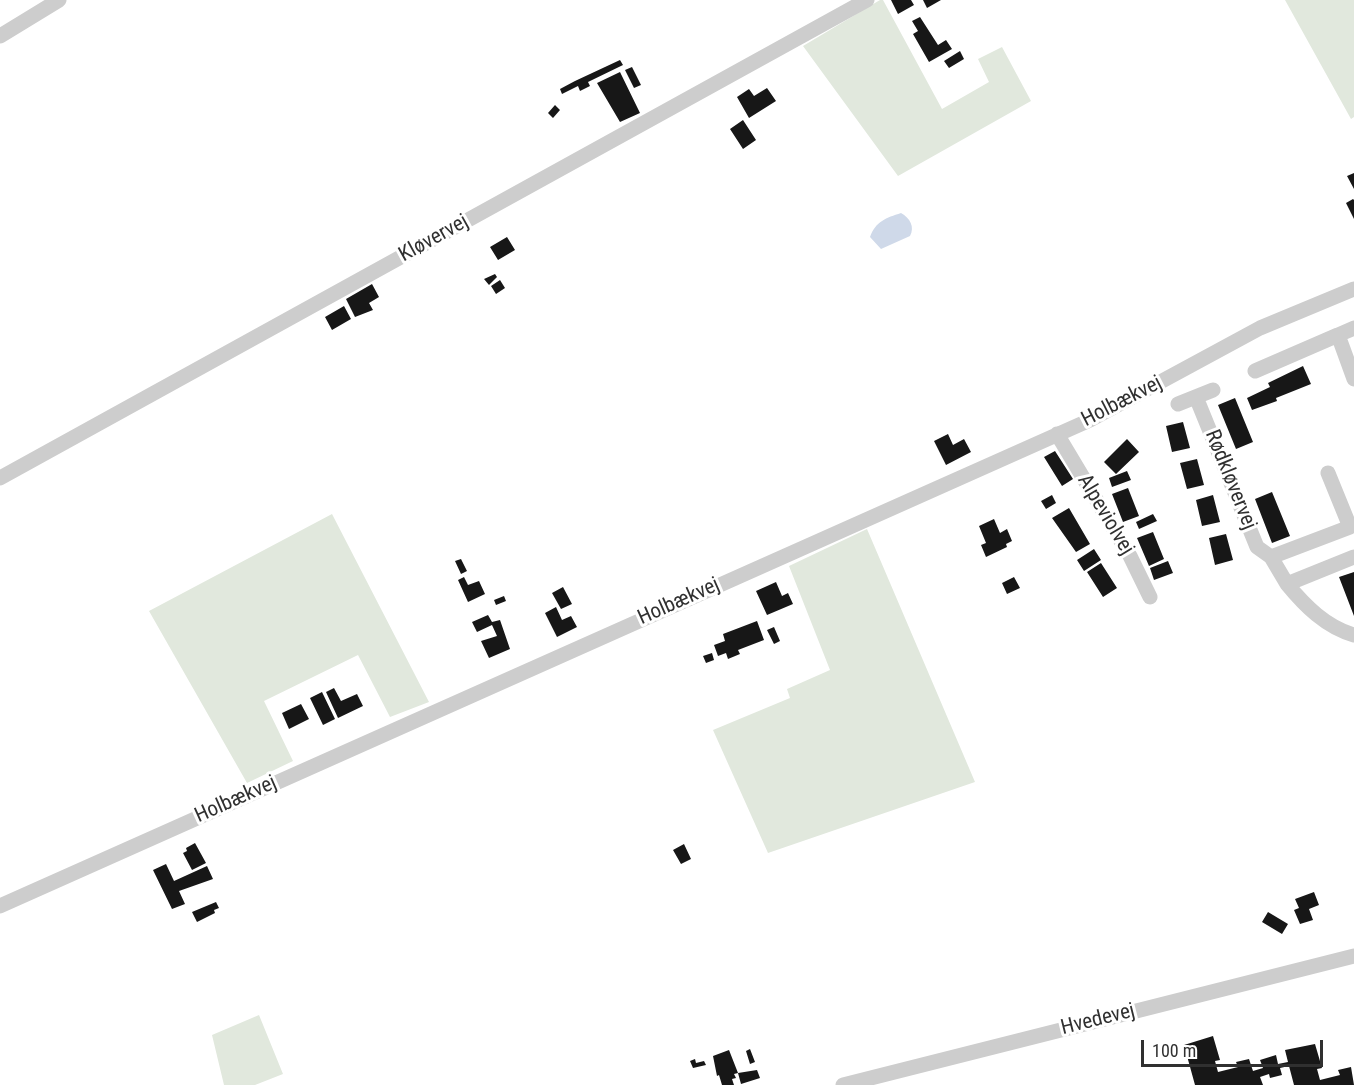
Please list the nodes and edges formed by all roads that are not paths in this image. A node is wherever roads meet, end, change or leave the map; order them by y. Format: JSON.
{"nodes":[{"id":1,"x":59,"y":0,"type":"edge"},
{"id":2,"x":867,"y":0,"type":"edge"},
{"id":3,"x":0,"y":36,"type":"edge"},
{"id":4,"x":1354,"y":290,"type":"edge"},
{"id":5,"x":1354,"y":328,"type":"edge"},
{"id":6,"x":1338,"y":335,"type":"junction"},
{"id":7,"x":1255,"y":371,"type":"dead end"},
{"id":8,"x":1354,"y":379,"type":"edge"},
{"id":9,"x":1213,"y":390,"type":"dead end"},
{"id":10,"x":1197,"y":397,"type":"junction"},
{"id":11,"x":1178,"y":404,"type":"dead end"},
{"id":12,"x":1057,"y":434,"type":"junction"},
{"id":13,"x":1328,"y":472,"type":"dead end"},
{"id":14,"x":0,"y":478,"type":"edge"},
{"id":15,"x":1271,"y":557,"type":"junction"},
{"id":16,"x":1354,"y":557,"type":"edge"},
{"id":17,"x":1287,"y":584,"type":"junction"},
{"id":18,"x":1150,"y":597,"type":"dead end"},
{"id":19,"x":1354,"y":635,"type":"edge"},
{"id":20,"x":0,"y":906,"type":"edge"},
{"id":21,"x":1354,"y":956,"type":"edge"},
{"id":22,"x":843,"y":1085,"type":"edge"}],
"edges":[{"from":1,"to":3,"type":"street"},
{"from":2,"to":14,"type":"street","name":"Kløvervej"},
{"from":4,"to":12,"type":"street","name":"Holbækvej"},
{"from":5,"to":6,"type":"street"},
{"from":6,"to":7,"type":"street"},
{"from":6,"to":8,"type":"street"},
{"from":9,"to":10,"type":"street"},
{"from":10,"to":11,"type":"street"},
{"from":10,"to":15,"type":"street","name":"Rødkløvervej"},
{"from":12,"to":18,"type":"street","name":"Alpeviolvej"},
{"from":12,"to":20,"type":"street","name":"Holbækvej"},
{"from":13,"to":15,"type":"street"},
{"from":15,"to":17,"type":"street","name":"Rødkløvervej"},
{"from":16,"to":17,"type":"street"},
{"from":17,"to":19,"type":"street","name":"Rødkløvervej"},
{"from":21,"to":22,"type":"street","name":"Hvedevej"}]}
